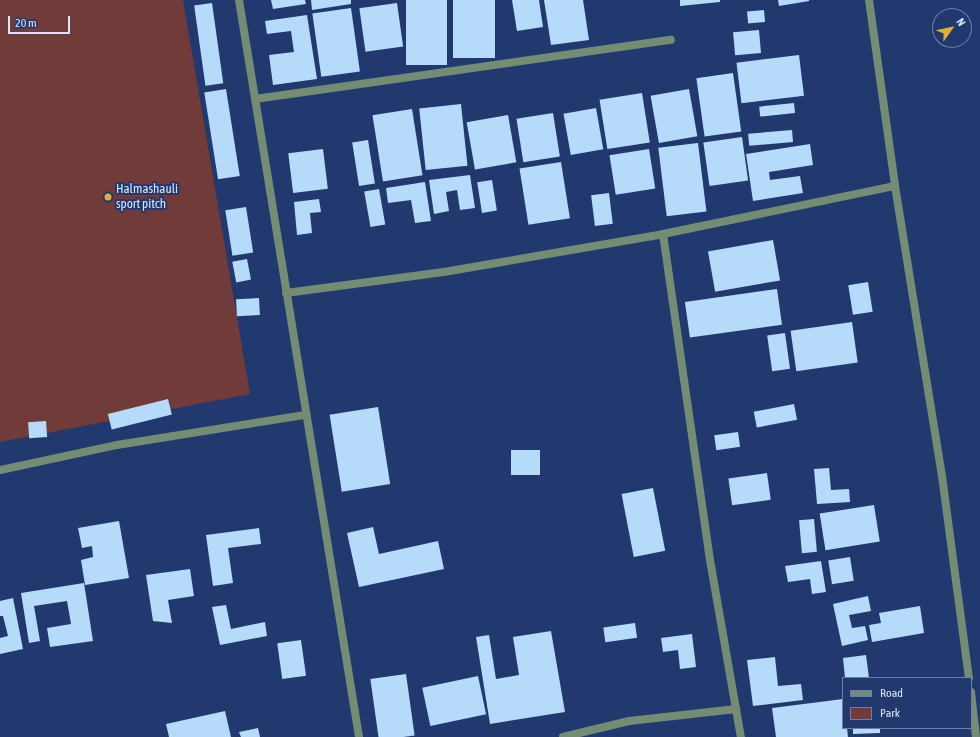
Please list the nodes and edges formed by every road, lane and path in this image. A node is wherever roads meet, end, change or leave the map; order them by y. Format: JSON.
{"nodes":[{"id":1,"x":240,"y":0,"type":"edge"},
{"id":2,"x":869,"y":0,"type":"edge"},
{"id":3,"x":671,"y":40,"type":"dead end"},
{"id":4,"x":255,"y":99,"type":"junction"},
{"id":5,"x":895,"y":186,"type":"junction"},
{"id":6,"x":663,"y":234,"type":"junction"},
{"id":7,"x":286,"y":294,"type":"junction"},
{"id":8,"x":304,"y":415,"type":"junction"},
{"id":9,"x":0,"y":470,"type":"edge"},
{"id":10,"x":969,"y":677,"type":"edge"},
{"id":11,"x":972,"y":701,"type":"edge"},
{"id":12,"x":736,"y":709,"type":"junction"},
{"id":13,"x":358,"y":737,"type":"edge"},
{"id":14,"x":563,"y":737,"type":"edge"},
{"id":15,"x":741,"y":737,"type":"edge"},
{"id":16,"x":976,"y":737,"type":"edge"}],
"edges":[{"from":1,"to":4,"type":"street"},
{"from":2,"to":5,"type":"street"},
{"from":3,"to":4,"type":"street"},
{"from":4,"to":7,"type":"street"},
{"from":5,"to":6,"type":"street"},
{"from":5,"to":10,"type":"street"},
{"from":6,"to":7,"type":"street"},
{"from":6,"to":12,"type":"street"},
{"from":7,"to":8,"type":"street"},
{"from":8,"to":9,"type":"street"},
{"from":8,"to":13,"type":"street"},
{"from":11,"to":16,"type":"street"},
{"from":12,"to":14,"type":"street"},
{"from":12,"to":15,"type":"street"}]}
